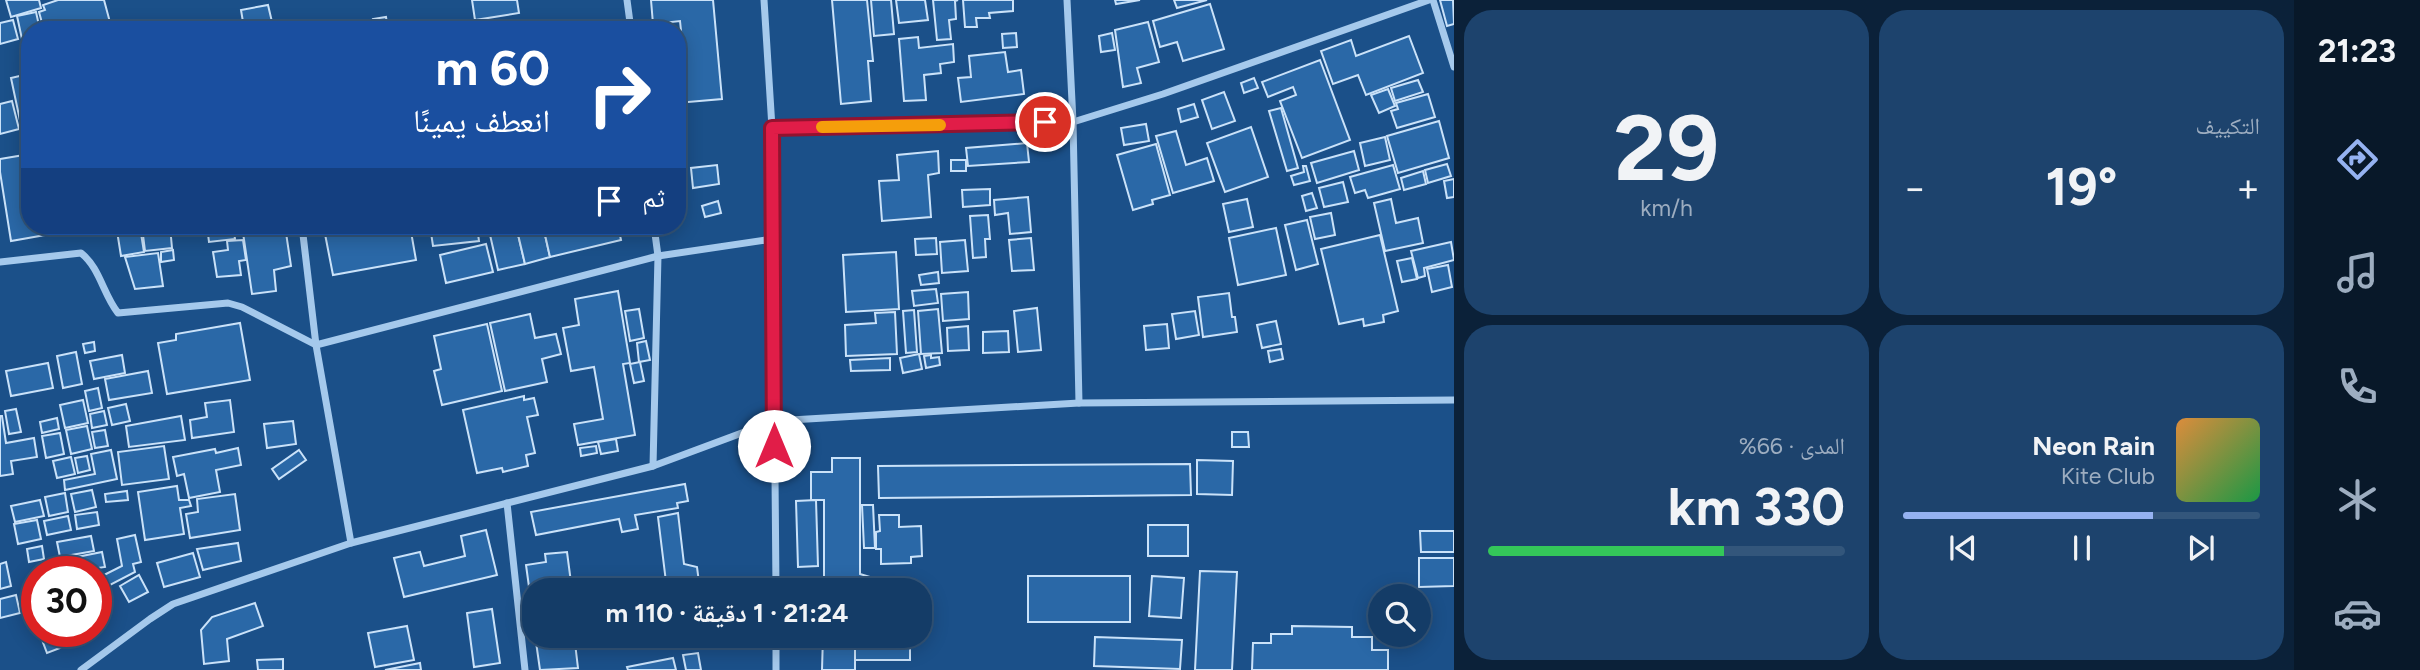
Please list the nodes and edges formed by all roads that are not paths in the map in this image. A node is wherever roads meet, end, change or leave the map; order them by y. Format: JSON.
{"nodes":[{"id":1,"x":627,"y":0,"type":"edge"},
{"id":2,"x":764,"y":0,"type":"edge"},
{"id":3,"x":1067,"y":0,"type":"edge"},
{"id":4,"x":1431,"y":0,"type":"edge"},
{"id":5,"x":630,"y":21,"type":"edge"},
{"id":6,"x":1454,"y":67,"type":"edge"},
{"id":7,"x":1073,"y":122,"type":"junction"},
{"id":8,"x":772,"y":128,"type":"junction"},
{"id":9,"x":303,"y":235,"type":"edge"},
{"id":10,"x":655,"y":235,"type":"edge"},
{"id":11,"x":773,"y":239,"type":"junction"},
{"id":12,"x":658,"y":256,"type":"junction"},
{"id":13,"x":0,"y":262,"type":"edge"},
{"id":14,"x":316,"y":345,"type":"junction"},
{"id":15,"x":1454,"y":400,"type":"edge"},
{"id":16,"x":1079,"y":403,"type":"junction"},
{"id":17,"x":774,"y":421,"type":"junction"},
{"id":18,"x":653,"y":466,"type":"junction"},
{"id":19,"x":507,"y":503,"type":"junction"},
{"id":20,"x":351,"y":543,"type":"junction"},
{"id":21,"x":776,"y":578,"type":"edge"},
{"id":22,"x":776,"y":648,"type":"edge"},
{"id":23,"x":81,"y":670,"type":"edge"},
{"id":24,"x":525,"y":670,"type":"edge"},
{"id":25,"x":776,"y":670,"type":"edge"}],
"edges":[{"from":1,"to":5,"type":"street"},
{"from":2,"to":8,"type":"street"},
{"from":3,"to":7,"type":"street"},
{"from":4,"to":6,"type":"street"},
{"from":4,"to":7,"type":"street"},
{"from":7,"to":8,"type":"street"},
{"from":7,"to":16,"type":"street"},
{"from":8,"to":11,"type":"street"},
{"from":9,"to":14,"type":"street"},
{"from":10,"to":12,"type":"street"},
{"from":11,"to":12,"type":"street"},
{"from":11,"to":17,"type":"street"},
{"from":12,"to":14,"type":"street"},
{"from":12,"to":18,"type":"street"},
{"from":13,"to":14,"type":"street"},
{"from":14,"to":20,"type":"street"},
{"from":15,"to":16,"type":"street"},
{"from":16,"to":17,"type":"street"},
{"from":17,"to":18,"type":"street"},
{"from":17,"to":21,"type":"street"},
{"from":18,"to":19,"type":"street"},
{"from":19,"to":20,"type":"street"},
{"from":19,"to":24,"type":"street"},
{"from":20,"to":23,"type":"street"},
{"from":22,"to":25,"type":"street"}]}
